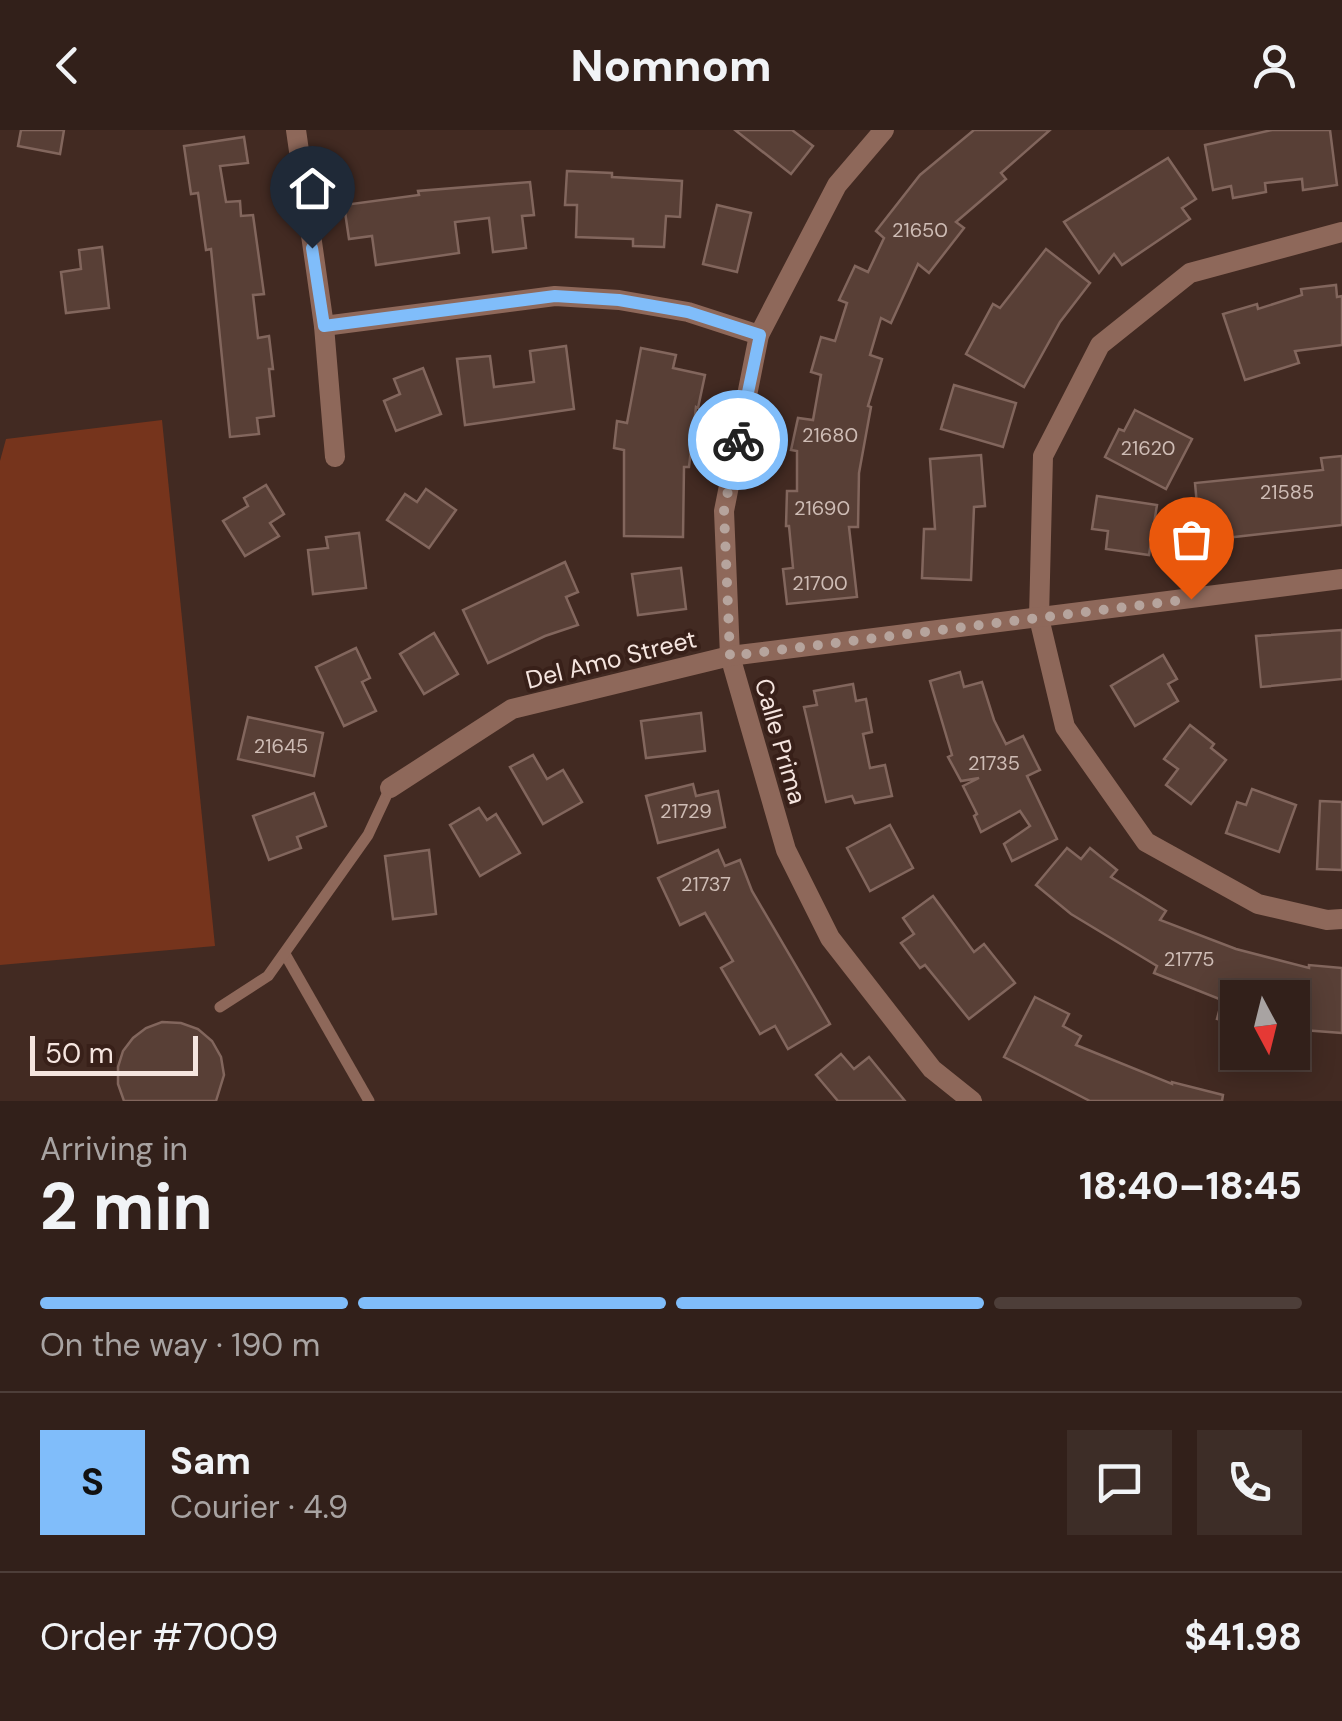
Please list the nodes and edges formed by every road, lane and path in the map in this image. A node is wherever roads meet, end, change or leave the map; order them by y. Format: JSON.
{"nodes":[{"id":1,"x":296,"y":130,"type":"edge"},
{"id":2,"x":884,"y":130,"type":"edge"},
{"id":3,"x":1342,"y":232,"type":"edge"},
{"id":4,"x":324,"y":326,"type":"junction"},
{"id":5,"x":760,"y":335,"type":"junction"},
{"id":6,"x":334,"y":457,"type":"dead end"},
{"id":7,"x":1342,"y":580,"type":"edge"},
{"id":8,"x":1039,"y":618,"type":"junction"},
{"id":9,"x":730,"y":656,"type":"junction"},
{"id":10,"x":390,"y":788,"type":"joint"},
{"id":11,"x":1342,"y":919,"type":"edge"},
{"id":12,"x":285,"y":954,"type":"junction"},
{"id":13,"x":220,"y":1007,"type":"dead end"},
{"id":14,"x":369,"y":1101,"type":"edge"},
{"id":15,"x":972,"y":1101,"type":"edge"}],
"edges":[{"from":1,"to":4,"type":"street"},
{"from":2,"to":5,"type":"street","name":"Calle Prima"},
{"from":3,"to":8,"type":"street"},
{"from":4,"to":5,"type":"street"},
{"from":4,"to":6,"type":"street"},
{"from":5,"to":9,"type":"street","name":"Calle Prima"},
{"from":7,"to":8,"type":"street","name":"Del Amo Street"},
{"from":8,"to":9,"type":"street","name":"Del Amo Street"},
{"from":8,"to":11,"type":"street"},
{"from":9,"to":10,"type":"street","name":"Del Amo Street"},
{"from":9,"to":15,"type":"street","name":"Calle Prima"},
{"from":10,"to":12,"type":"lane"},
{"from":12,"to":13,"type":"lane"},
{"from":12,"to":14,"type":"lane"}]}
